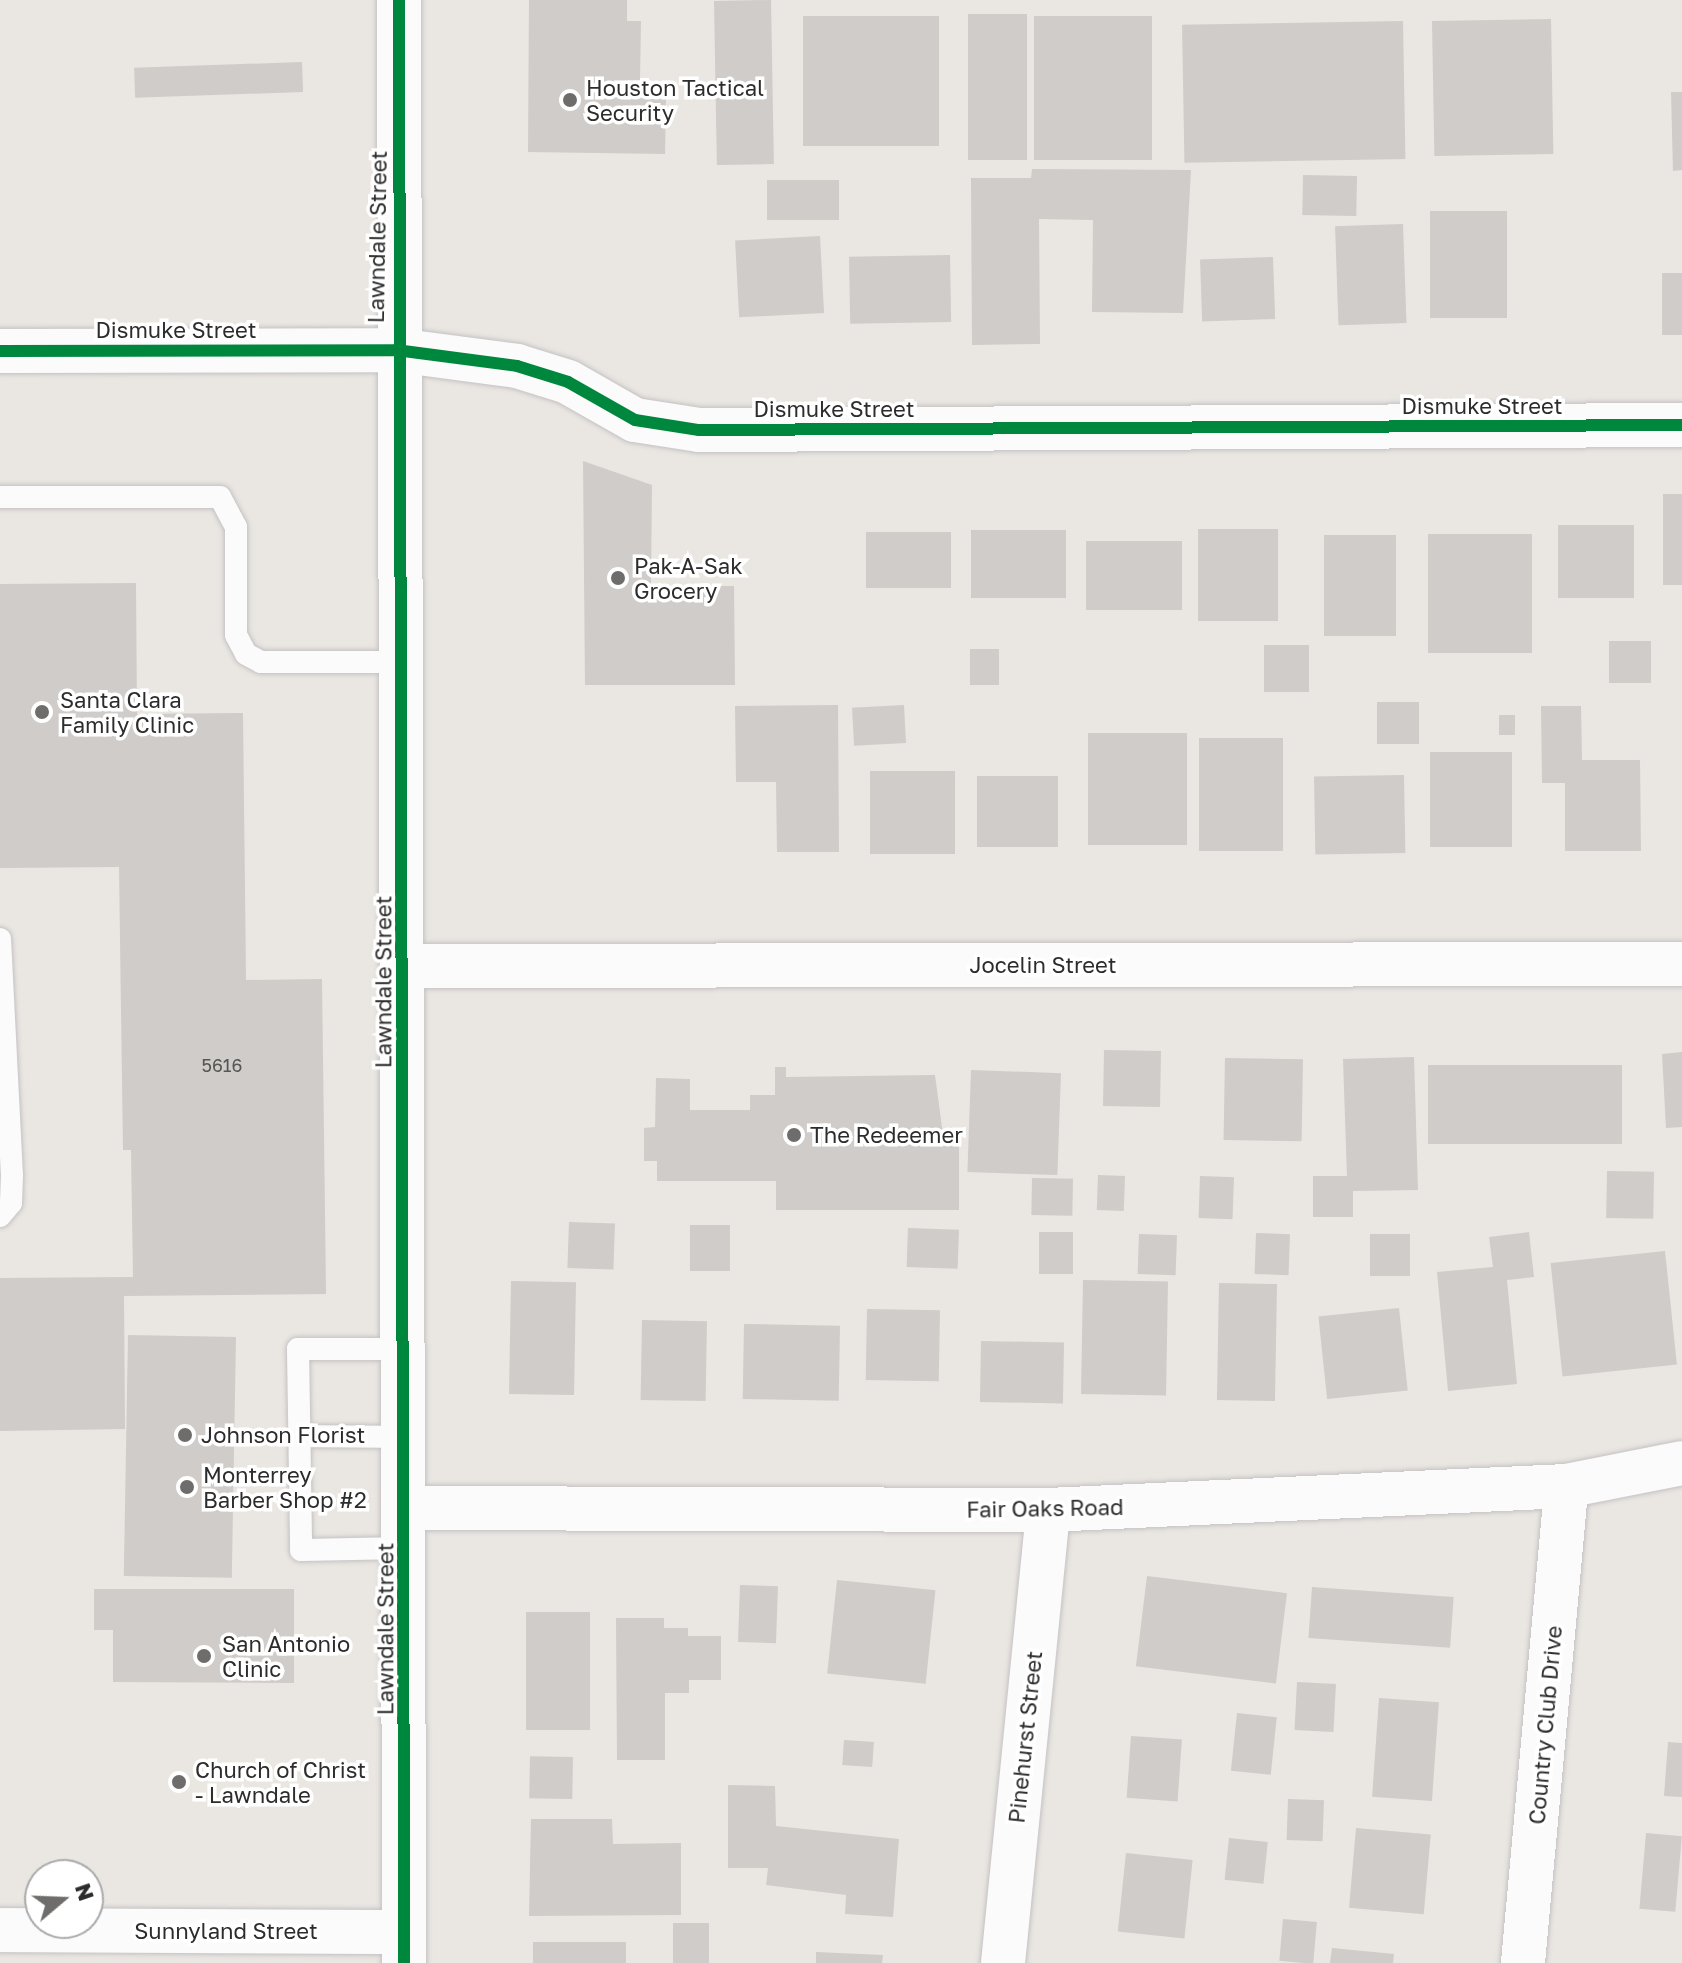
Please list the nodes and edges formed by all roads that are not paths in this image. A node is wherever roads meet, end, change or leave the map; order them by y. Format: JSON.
{"nodes":[{"id":1,"x":399,"y":0,"type":"edge"},
{"id":2,"x":396,"y":350,"type":"junction"},
{"id":3,"x":0,"y":351,"type":"edge"},
{"id":4,"x":1682,"y":425,"type":"edge"},
{"id":5,"x":0,"y":497,"type":"edge"},
{"id":6,"x":400,"y":662,"type":"junction"},
{"id":7,"x":0,"y":939,"type":"edge"},
{"id":8,"x":1682,"y":964,"type":"edge"},
{"id":9,"x":404,"y":966,"type":"junction"},
{"id":10,"x":0,"y":1216,"type":"edge"},
{"id":11,"x":405,"y":1349,"type":"junction"},
{"id":12,"x":299,"y":1436,"type":"junction"},
{"id":13,"x":405,"y":1437,"type":"junction"},
{"id":14,"x":1682,"y":1463,"type":"edge"},
{"id":15,"x":1566,"y":1486,"type":"junction"},
{"id":16,"x":1048,"y":1510,"type":"junction"},
{"id":17,"x":405,"y":1528,"type":"junction"},
{"id":18,"x":0,"y":1930,"type":"edge"},
{"id":19,"x":404,"y":1947,"type":"edge"},
{"id":20,"x":1003,"y":1963,"type":"edge"},
{"id":21,"x":1523,"y":1963,"type":"edge"}],
"edges":[{"from":1,"to":2,"type":"street","name":"Lawndale Street"},
{"from":2,"to":3,"type":"street","name":"Dismuke Street"},
{"from":2,"to":4,"type":"street","name":"Dismuke Street"},
{"from":2,"to":6,"type":"street","name":"Lawndale Street"},
{"from":5,"to":6,"type":"lane"},
{"from":6,"to":9,"type":"street","name":"Lawndale Street"},
{"from":7,"to":10,"type":"lane"},
{"from":8,"to":9,"type":"street","name":"Jocelin Street"},
{"from":9,"to":11,"type":"street","name":"Lawndale Street"},
{"from":11,"to":12,"type":"lane"},
{"from":11,"to":13,"type":"street","name":"Lawndale Street"},
{"from":12,"to":13,"type":"lane"},
{"from":12,"to":17,"type":"lane"},
{"from":13,"to":17,"type":"street","name":"Lawndale Street"},
{"from":14,"to":15,"type":"street","name":"Fair Oaks Road"},
{"from":15,"to":16,"type":"street","name":"Fair Oaks Road"},
{"from":15,"to":21,"type":"street","name":"Country Club Drive"},
{"from":16,"to":17,"type":"street","name":"Fair Oaks Road"},
{"from":16,"to":20,"type":"street","name":"Pinehurst Street"},
{"from":17,"to":19,"type":"street","name":"Lawndale Street"},
{"from":18,"to":19,"type":"street","name":"Sunnyland Street"}]}
